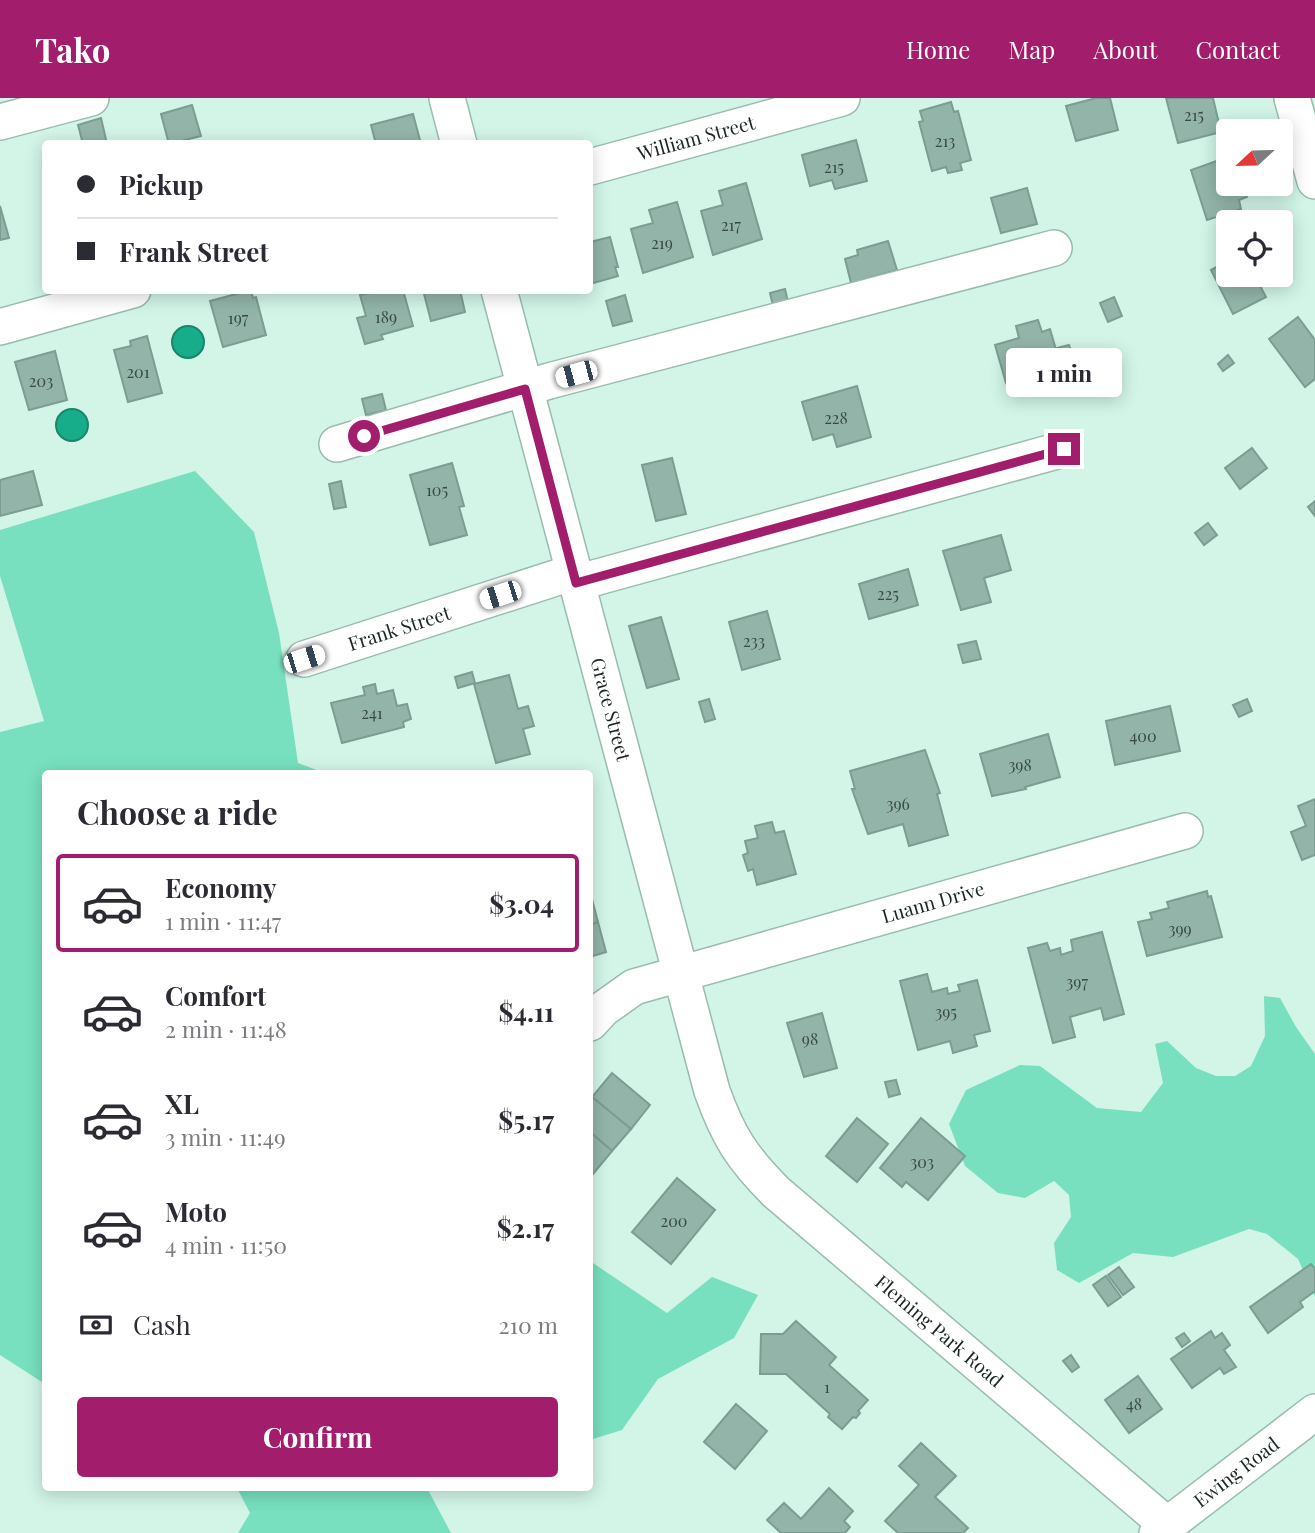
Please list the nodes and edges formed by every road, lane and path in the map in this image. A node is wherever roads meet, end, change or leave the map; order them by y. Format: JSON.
{"nodes":[{"id":1,"x":91,"y":98,"type":"edge"},
{"id":2,"x":447,"y":98,"type":"edge"},
{"id":3,"x":842,"y":98,"type":"edge"},
{"id":4,"x":1292,"y":98,"type":"edge"},
{"id":5,"x":0,"y":122,"type":"edge"},
{"id":6,"x":459,"y":140,"type":"edge"},
{"id":7,"x":593,"y":166,"type":"edge"},
{"id":8,"x":1315,"y":181,"type":"edge"},
{"id":9,"x":1054,"y":248,"type":"dead end"},
{"id":10,"x":120,"y":294,"type":"edge"},
{"id":11,"x":500,"y":294,"type":"edge"},
{"id":12,"x":0,"y":327,"type":"edge"},
{"id":13,"x":525,"y":389,"type":"junction"},
{"id":14,"x":337,"y":444,"type":"dead end"},
{"id":15,"x":1064,"y":449,"type":"dead end"},
{"id":16,"x":575,"y":577,"type":"junction"},
{"id":17,"x":304,"y":659,"type":"dead end"},
{"id":18,"x":1185,"y":831,"type":"dead end"},
{"id":19,"x":680,"y":972,"type":"junction"},
{"id":20,"x":593,"y":1020,"type":"edge"},
{"id":21,"x":725,"y":1127,"type":"joint"},
{"id":22,"x":1315,"y":1412,"type":"edge"},
{"id":23,"x":1161,"y":1529,"type":"edge"}],
"edges":[{"from":1,"to":5,"type":"street"},
{"from":2,"to":6,"type":"street"},
{"from":3,"to":7,"type":"street","name":"William Street"},
{"from":4,"to":8,"type":"street"},
{"from":9,"to":13,"type":"street"},
{"from":10,"to":12,"type":"street"},
{"from":11,"to":13,"type":"street","name":"Grace Street"},
{"from":13,"to":14,"type":"street"},
{"from":13,"to":16,"type":"street","name":"Grace Street"},
{"from":15,"to":16,"type":"street","name":"Frank Street"},
{"from":16,"to":17,"type":"street","name":"Frank Street"},
{"from":16,"to":19,"type":"street","name":"Grace Street"},
{"from":18,"to":19,"type":"street","name":"Luann Drive"},
{"from":19,"to":20,"type":"street","name":"Luann Drive"},
{"from":19,"to":21,"type":"street","name":"Grace Street"},
{"from":21,"to":23,"type":"street","name":"Fleming Park Road"},
{"from":22,"to":23,"type":"street","name":"Ewing Road"}]}
